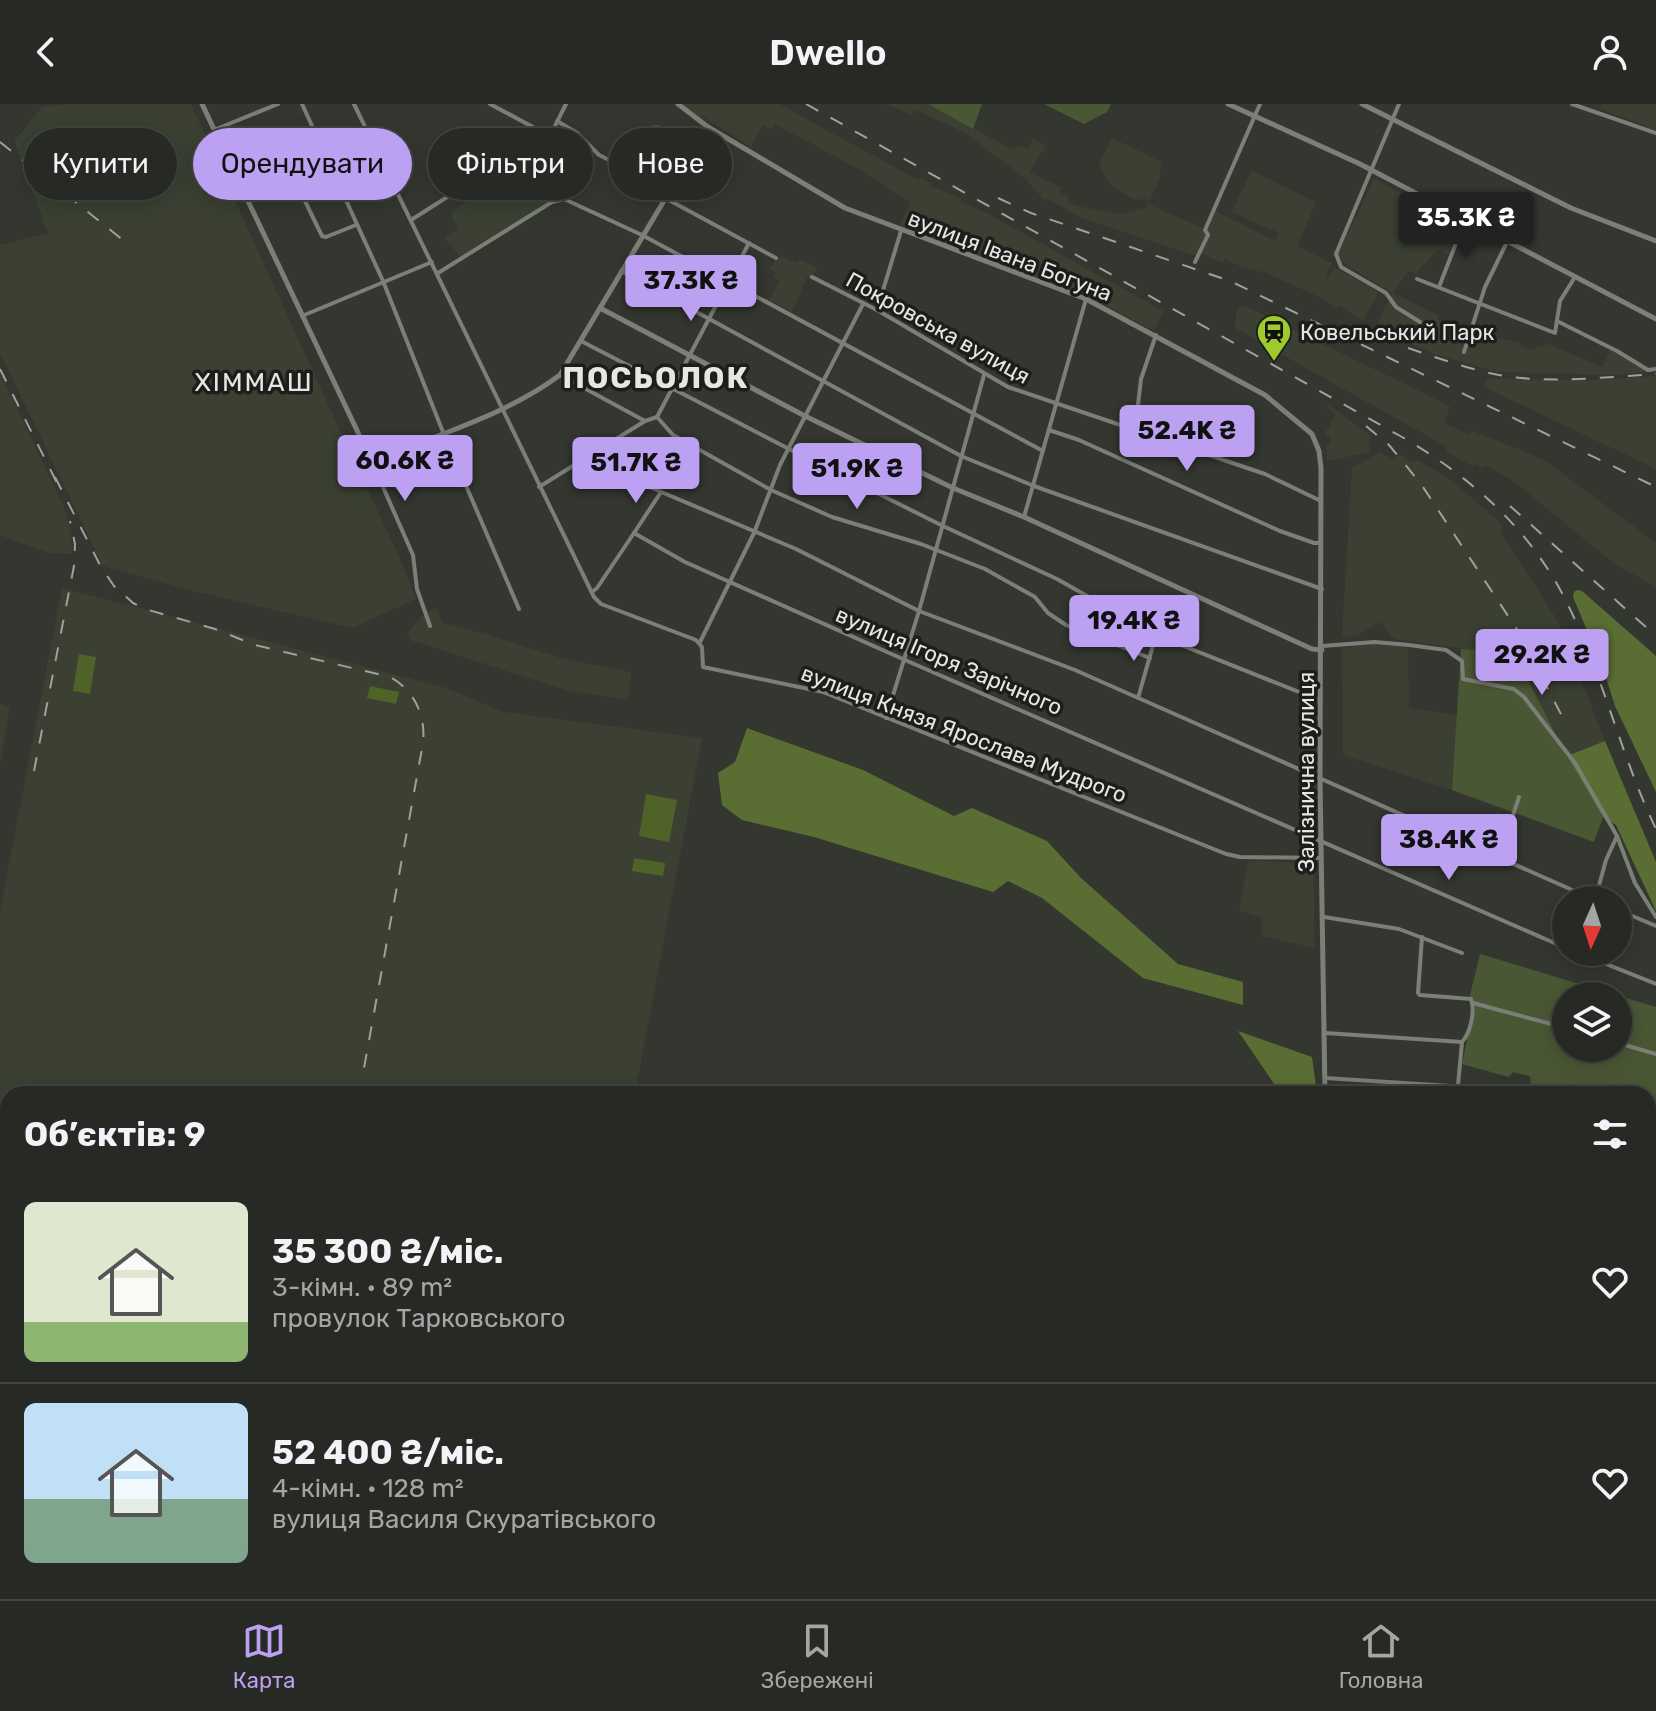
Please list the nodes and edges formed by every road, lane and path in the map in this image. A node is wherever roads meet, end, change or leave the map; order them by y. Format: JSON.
{"nodes":[{"id":1,"x":202,"y":104,"type":"edge"},
{"id":2,"x":278,"y":104,"type":"edge"},
{"id":3,"x":302,"y":104,"type":"edge"},
{"id":4,"x":354,"y":104,"type":"edge"},
{"id":5,"x":490,"y":104,"type":"edge"},
{"id":6,"x":566,"y":104,"type":"edge"},
{"id":7,"x":678,"y":104,"type":"edge"},
{"id":8,"x":1228,"y":104,"type":"edge"},
{"id":9,"x":1260,"y":104,"type":"edge"},
{"id":10,"x":1362,"y":104,"type":"edge"},
{"id":11,"x":1399,"y":104,"type":"edge"},
{"id":12,"x":1572,"y":104,"type":"edge"},
{"id":13,"x":1255,"y":116,"type":"junction"},
{"id":14,"x":1394,"y":120,"type":"junction"},
{"id":15,"x":557,"y":121,"type":"junction"},
{"id":16,"x":708,"y":127,"type":"joint"},
{"id":17,"x":213,"y":128,"type":"edge"},
{"id":18,"x":219,"y":128,"type":"edge"},
{"id":19,"x":535,"y":128,"type":"edge"},
{"id":20,"x":554,"y":128,"type":"edge"},
{"id":21,"x":1656,"y":133,"type":"edge"},
{"id":22,"x":609,"y":160,"type":"edge"},
{"id":23,"x":1373,"y":171,"type":"junction"},
{"id":24,"x":246,"y":200,"type":"edge"},
{"id":25,"x":304,"y":200,"type":"edge"},
{"id":26,"x":442,"y":200,"type":"edge"},
{"id":27,"x":663,"y":200,"type":"edge"},
{"id":28,"x":668,"y":200,"type":"edge"},
{"id":29,"x":411,"y":220,"type":"junction"},
{"id":30,"x":1465,"y":220,"type":"junction"},
{"id":31,"x":356,"y":225,"type":"junction"},
{"id":32,"x":901,"y":231,"type":"junction"},
{"id":33,"x":642,"y":235,"type":"junction"},
{"id":34,"x":1656,"y":241,"type":"edge"},
{"id":35,"x":1507,"y":242,"type":"junction"},
{"id":36,"x":749,"y":243,"type":"junction"},
{"id":37,"x":776,"y":258,"type":"dead end"},
{"id":38,"x":432,"y":262,"type":"junction"},
{"id":39,"x":1195,"y":262,"type":"dead end"},
{"id":40,"x":621,"y":271,"type":"junction"},
{"id":41,"x":438,"y":273,"type":"junction"},
{"id":42,"x":812,"y":277,"type":"dead end"},
{"id":43,"x":1575,"y":277,"type":"junction"},
{"id":44,"x":1417,"y":279,"type":"dead end"},
{"id":45,"x":383,"y":281,"type":"junction"},
{"id":46,"x":729,"y":282,"type":"junction"},
{"id":47,"x":1439,"y":287,"type":"junction"},
{"id":48,"x":1086,"y":299,"type":"junction"},
{"id":49,"x":863,"y":304,"type":"junction"},
{"id":50,"x":1480,"y":304,"type":"junction"},
{"id":51,"x":600,"y":308,"type":"junction"},
{"id":52,"x":877,"y":310,"type":"junction"},
{"id":53,"x":302,"y":316,"type":"junction"},
{"id":54,"x":710,"y":318,"type":"junction"},
{"id":55,"x":1656,"y":319,"type":"edge"},
{"id":56,"x":1420,"y":322,"type":"dead end"},
{"id":57,"x":1558,"y":322,"type":"junction"},
{"id":58,"x":1156,"y":335,"type":"junction"},
{"id":59,"x":581,"y":341,"type":"junction"},
{"id":60,"x":843,"y":343,"type":"junction"},
{"id":61,"x":1464,"y":352,"type":"dead end"},
{"id":62,"x":690,"y":354,"type":"junction"},
{"id":63,"x":1656,"y":369,"type":"edge"},
{"id":64,"x":560,"y":375,"type":"junction"},
{"id":65,"x":984,"y":375,"type":"junction"},
{"id":66,"x":823,"y":381,"type":"junction"},
{"id":67,"x":672,"y":389,"type":"junction"},
{"id":68,"x":1055,"y":405,"type":"junction"},
{"id":69,"x":503,"y":410,"type":"junction"},
{"id":70,"x":975,"y":414,"type":"junction"},
{"id":71,"x":805,"y":416,"type":"junction"},
{"id":72,"x":657,"y":417,"type":"junction"},
{"id":73,"x":645,"y":421,"type":"junction"},
{"id":74,"x":1049,"y":430,"type":"junction"},
{"id":75,"x":1135,"y":431,"type":"junction"},
{"id":76,"x":443,"y":432,"type":"junction"},
{"id":77,"x":611,"y":444,"type":"junction"},
{"id":78,"x":789,"y":449,"type":"junction"},
{"id":79,"x":1043,"y":451,"type":"junction"},
{"id":80,"x":1319,"y":451,"type":"joint"},
{"id":81,"x":961,"y":456,"type":"junction"},
{"id":82,"x":372,"y":462,"type":"junction"},
{"id":83,"x":1034,"y":486,"type":"junction"},
{"id":84,"x":539,"y":487,"type":"junction"},
{"id":85,"x":953,"y":488,"type":"junction"},
{"id":86,"x":771,"y":490,"type":"junction"},
{"id":87,"x":661,"y":492,"type":"junction"},
{"id":88,"x":1321,"y":501,"type":"junction"},
{"id":89,"x":1024,"y":517,"type":"junction"},
{"id":90,"x":943,"y":526,"type":"junction"},
{"id":91,"x":634,"y":533,"type":"junction"},
{"id":92,"x":754,"y":533,"type":"junction"},
{"id":93,"x":1321,"y":543,"type":"junction"},
{"id":94,"x":936,"y":549,"type":"junction"},
{"id":95,"x":730,"y":582,"type":"junction"},
{"id":96,"x":1322,"y":589,"type":"junction"},
{"id":97,"x":592,"y":592,"type":"junction"},
{"id":98,"x":519,"y":609,"type":"dead end"},
{"id":99,"x":919,"y":611,"type":"junction"},
{"id":100,"x":430,"y":626,"type":"dead end"},
{"id":101,"x":1156,"y":635,"type":"junction"},
{"id":102,"x":700,"y":642,"type":"junction"},
{"id":103,"x":1322,"y":648,"type":"junction"},
{"id":104,"x":1150,"y":658,"type":"junction"},
{"id":105,"x":905,"y":660,"type":"junction"},
{"id":106,"x":1138,"y":699,"type":"junction"},
{"id":107,"x":1322,"y":701,"type":"junction"},
{"id":108,"x":886,"y":718,"type":"junction"},
{"id":109,"x":1320,"y":780,"type":"junction"},
{"id":110,"x":1519,"y":797,"type":"dead end"},
{"id":111,"x":1617,"y":836,"type":"junction"},
{"id":112,"x":1321,"y":842,"type":"junction"},
{"id":113,"x":1499,"y":857,"type":"junction"},
{"id":114,"x":1321,"y":858,"type":"junction"},
{"id":115,"x":1564,"y":886,"type":"edge"},
{"id":116,"x":1599,"y":886,"type":"edge"},
{"id":117,"x":1632,"y":916,"type":"edge"},
{"id":118,"x":1324,"y":917,"type":"junction"},
{"id":119,"x":1656,"y":917,"type":"edge"},
{"id":120,"x":1656,"y":926,"type":"edge"},
{"id":121,"x":1422,"y":937,"type":"junction"},
{"id":122,"x":1552,"y":942,"type":"edge"},
{"id":123,"x":1462,"y":953,"type":"dead end"},
{"id":124,"x":1612,"y":966,"type":"edge"},
{"id":125,"x":1656,"y":984,"type":"edge"},
{"id":126,"x":1473,"y":1003,"type":"junction"},
{"id":127,"x":1552,"y":1024,"type":"edge"},
{"id":128,"x":1325,"y":1033,"type":"junction"},
{"id":129,"x":1462,"y":1042,"type":"junction"},
{"id":130,"x":1632,"y":1047,"type":"edge"},
{"id":131,"x":1656,"y":1054,"type":"edge"},
{"id":132,"x":1325,"y":1078,"type":"junction"},
{"id":133,"x":1458,"y":1085,"type":"junction"},
{"id":134,"x":1325,"y":1086,"type":"edge"},
{"id":135,"x":1471,"y":1086,"type":"edge"}],
"edges":[{"from":1,"to":17,"type":"street"},
{"from":2,"to":18,"type":"street"},
{"from":3,"to":31,"type":"street"},
{"from":4,"to":29,"type":"street"},
{"from":5,"to":19,"type":"street"},
{"from":6,"to":15,"type":"street"},
{"from":7,"to":16,"type":"street","name":"вулиця Івана Богуна"},
{"from":8,"to":13,"type":"street"},
{"from":9,"to":13,"type":"street"},
{"from":10,"to":14,"type":"street"},
{"from":11,"to":14,"type":"street"},
{"from":12,"to":21,"type":"street"},
{"from":13,"to":23,"type":"street"},
{"from":13,"to":39,"type":"street"},
{"from":14,"to":23,"type":"street"},
{"from":14,"to":34,"type":"street"},
{"from":15,"to":20,"type":"street"},
{"from":15,"to":22,"type":"street"},
{"from":16,"to":32,"type":"street","name":"вулиця Івана Богуна"},
{"from":23,"to":30,"type":"street"},
{"from":23,"to":56,"type":"street"},
{"from":24,"to":53,"type":"street"},
{"from":25,"to":31,"type":"street"},
{"from":26,"to":29,"type":"street"},
{"from":27,"to":33,"type":"street"},
{"from":28,"to":36,"type":"street"},
{"from":29,"to":38,"type":"street"},
{"from":30,"to":35,"type":"street"},
{"from":30,"to":47,"type":"street"},
{"from":31,"to":45,"type":"street"},
{"from":32,"to":48,"type":"street","name":"вулиця Івана Богуна"},
{"from":32,"to":52,"type":"street"},
{"from":33,"to":40,"type":"street"},
{"from":33,"to":41,"type":"street"},
{"from":33,"to":46,"type":"street"},
{"from":35,"to":43,"type":"street"},
{"from":35,"to":50,"type":"street"},
{"from":36,"to":37,"type":"street"},
{"from":36,"to":46,"type":"street"},
{"from":38,"to":41,"type":"street"},
{"from":38,"to":45,"type":"street"},
{"from":40,"to":51,"type":"street"},
{"from":40,"to":54,"type":"street"},
{"from":41,"to":69,"type":"street"},
{"from":42,"to":49,"type":"street","name":"Покровська вулиця"},
{"from":43,"to":55,"type":"street"},
{"from":43,"to":57,"type":"street"},
{"from":44,"to":47,"type":"street"},
{"from":45,"to":53,"type":"street"},
{"from":45,"to":76,"type":"street"},
{"from":46,"to":54,"type":"street"},
{"from":46,"to":60,"type":"street"},
{"from":47,"to":50,"type":"street"},
{"from":48,"to":58,"type":"street","name":"вулиця Івана Богуна"},
{"from":48,"to":68,"type":"street"},
{"from":49,"to":52,"type":"street","name":"Покровська вулиця"},
{"from":49,"to":60,"type":"street"},
{"from":50,"to":57,"type":"street"},
{"from":50,"to":61,"type":"street"},
{"from":51,"to":59,"type":"street"},
{"from":51,"to":62,"type":"street"},
{"from":52,"to":65,"type":"street","name":"Покровська вулиця"},
{"from":53,"to":82,"type":"street"},
{"from":54,"to":62,"type":"street"},
{"from":54,"to":66,"type":"street"},
{"from":57,"to":63,"type":"street"},
{"from":58,"to":75,"type":"street"},
{"from":58,"to":80,"type":"street","name":"вулиця Івана Богуна"},
{"from":59,"to":64,"type":"street"},
{"from":59,"to":67,"type":"street"},
{"from":60,"to":66,"type":"street"},
{"from":60,"to":70,"type":"street"},
{"from":62,"to":67,"type":"street"},
{"from":62,"to":71,"type":"street"},
{"from":64,"to":69,"type":"street"},
{"from":64,"to":73,"type":"street"},
{"from":65,"to":68,"type":"street","name":"Покровська вулиця"},
{"from":65,"to":70,"type":"street"},
{"from":66,"to":71,"type":"street"},
{"from":66,"to":81,"type":"street"},
{"from":67,"to":72,"type":"street"},
{"from":67,"to":78,"type":"street"},
{"from":68,"to":74,"type":"street"},
{"from":68,"to":75,"type":"street","name":"Покровська вулиця"},
{"from":69,"to":76,"type":"street"},
{"from":69,"to":84,"type":"street"},
{"from":70,"to":79,"type":"street"},
{"from":70,"to":81,"type":"street"},
{"from":71,"to":78,"type":"street"},
{"from":71,"to":85,"type":"street"},
{"from":72,"to":73,"type":"street"},
{"from":72,"to":86,"type":"street"},
{"from":73,"to":77,"type":"street"},
{"from":74,"to":79,"type":"street"},
{"from":74,"to":93,"type":"street"},
{"from":75,"to":88,"type":"street","name":"Покровська вулиця"},
{"from":76,"to":82,"type":"street"},
{"from":76,"to":98,"type":"street"},
{"from":77,"to":84,"type":"street"},
{"from":77,"to":87,"type":"street"},
{"from":78,"to":86,"type":"street"},
{"from":78,"to":90,"type":"street"},
{"from":79,"to":83,"type":"street"},
{"from":80,"to":88,"type":"street","name":"Залізнична вулиця"},
{"from":81,"to":83,"type":"street"},
{"from":81,"to":85,"type":"street"},
{"from":82,"to":100,"type":"street"},
{"from":83,"to":89,"type":"street"},
{"from":83,"to":96,"type":"street"},
{"from":84,"to":97,"type":"street"},
{"from":85,"to":89,"type":"street"},
{"from":85,"to":90,"type":"street"},
{"from":86,"to":92,"type":"street"},
{"from":86,"to":94,"type":"street"},
{"from":87,"to":91,"type":"street"},
{"from":87,"to":92,"type":"street"},
{"from":88,"to":93,"type":"street","name":"Залізнична вулиця"},
{"from":89,"to":103,"type":"street"},
{"from":90,"to":94,"type":"street"},
{"from":90,"to":101,"type":"street"},
{"from":91,"to":95,"type":"street","name":"вулиця Ігоря Зарічного"},
{"from":91,"to":97,"type":"street"},
{"from":92,"to":95,"type":"street"},
{"from":92,"to":99,"type":"street"},
{"from":93,"to":96,"type":"street","name":"Залізнична вулиця"},
{"from":94,"to":99,"type":"street"},
{"from":94,"to":104,"type":"street"},
{"from":95,"to":102,"type":"street"},
{"from":95,"to":105,"type":"street","name":"вулиця Ігоря Зарічного"},
{"from":96,"to":103,"type":"street","name":"Залізнична вулиця"},
{"from":97,"to":102,"type":"street"},
{"from":99,"to":105,"type":"street"},
{"from":99,"to":106,"type":"street"},
{"from":101,"to":104,"type":"street"},
{"from":101,"to":107,"type":"street"},
{"from":102,"to":108,"type":"street","name":"вулиця Князя Ярослава Мудрого"},
{"from":103,"to":107,"type":"street","name":"Залізнична вулиця"},
{"from":103,"to":111,"type":"street"},
{"from":104,"to":106,"type":"street"},
{"from":105,"to":108,"type":"street"},
{"from":105,"to":112,"type":"street","name":"вулиця Ігоря Зарічного"},
{"from":106,"to":109,"type":"street"},
{"from":107,"to":109,"type":"street","name":"Залізнична вулиця"},
{"from":108,"to":114,"type":"street","name":"вулиця Князя Ярослава Мудрого"},
{"from":109,"to":112,"type":"street","name":"Залізнична вулиця"},
{"from":109,"to":113,"type":"street"},
{"from":110,"to":113,"type":"street"},
{"from":111,"to":116,"type":"street"},
{"from":111,"to":119,"type":"street"},
{"from":112,"to":114,"type":"street","name":"Залізнична вулиця"},
{"from":112,"to":122,"type":"street","name":"вулиця Ігоря Зарічного"},
{"from":113,"to":115,"type":"street"},
{"from":114,"to":118,"type":"street","name":"Залізнична вулиця"},
{"from":117,"to":120,"type":"street"},
{"from":118,"to":121,"type":"street"},
{"from":118,"to":128,"type":"street","name":"Залізнична вулиця"},
{"from":121,"to":123,"type":"street"},
{"from":121,"to":126,"type":"street"},
{"from":124,"to":125,"type":"street"},
{"from":126,"to":127,"type":"street"},
{"from":126,"to":129,"type":"street"},
{"from":128,"to":129,"type":"street"},
{"from":128,"to":132,"type":"street","name":"Залізнична вулиця"},
{"from":129,"to":133,"type":"street"},
{"from":130,"to":131,"type":"street"},
{"from":132,"to":133,"type":"street"},
{"from":132,"to":134,"type":"street","name":"Залізнична вулиця"},
{"from":133,"to":135,"type":"street"}]}
